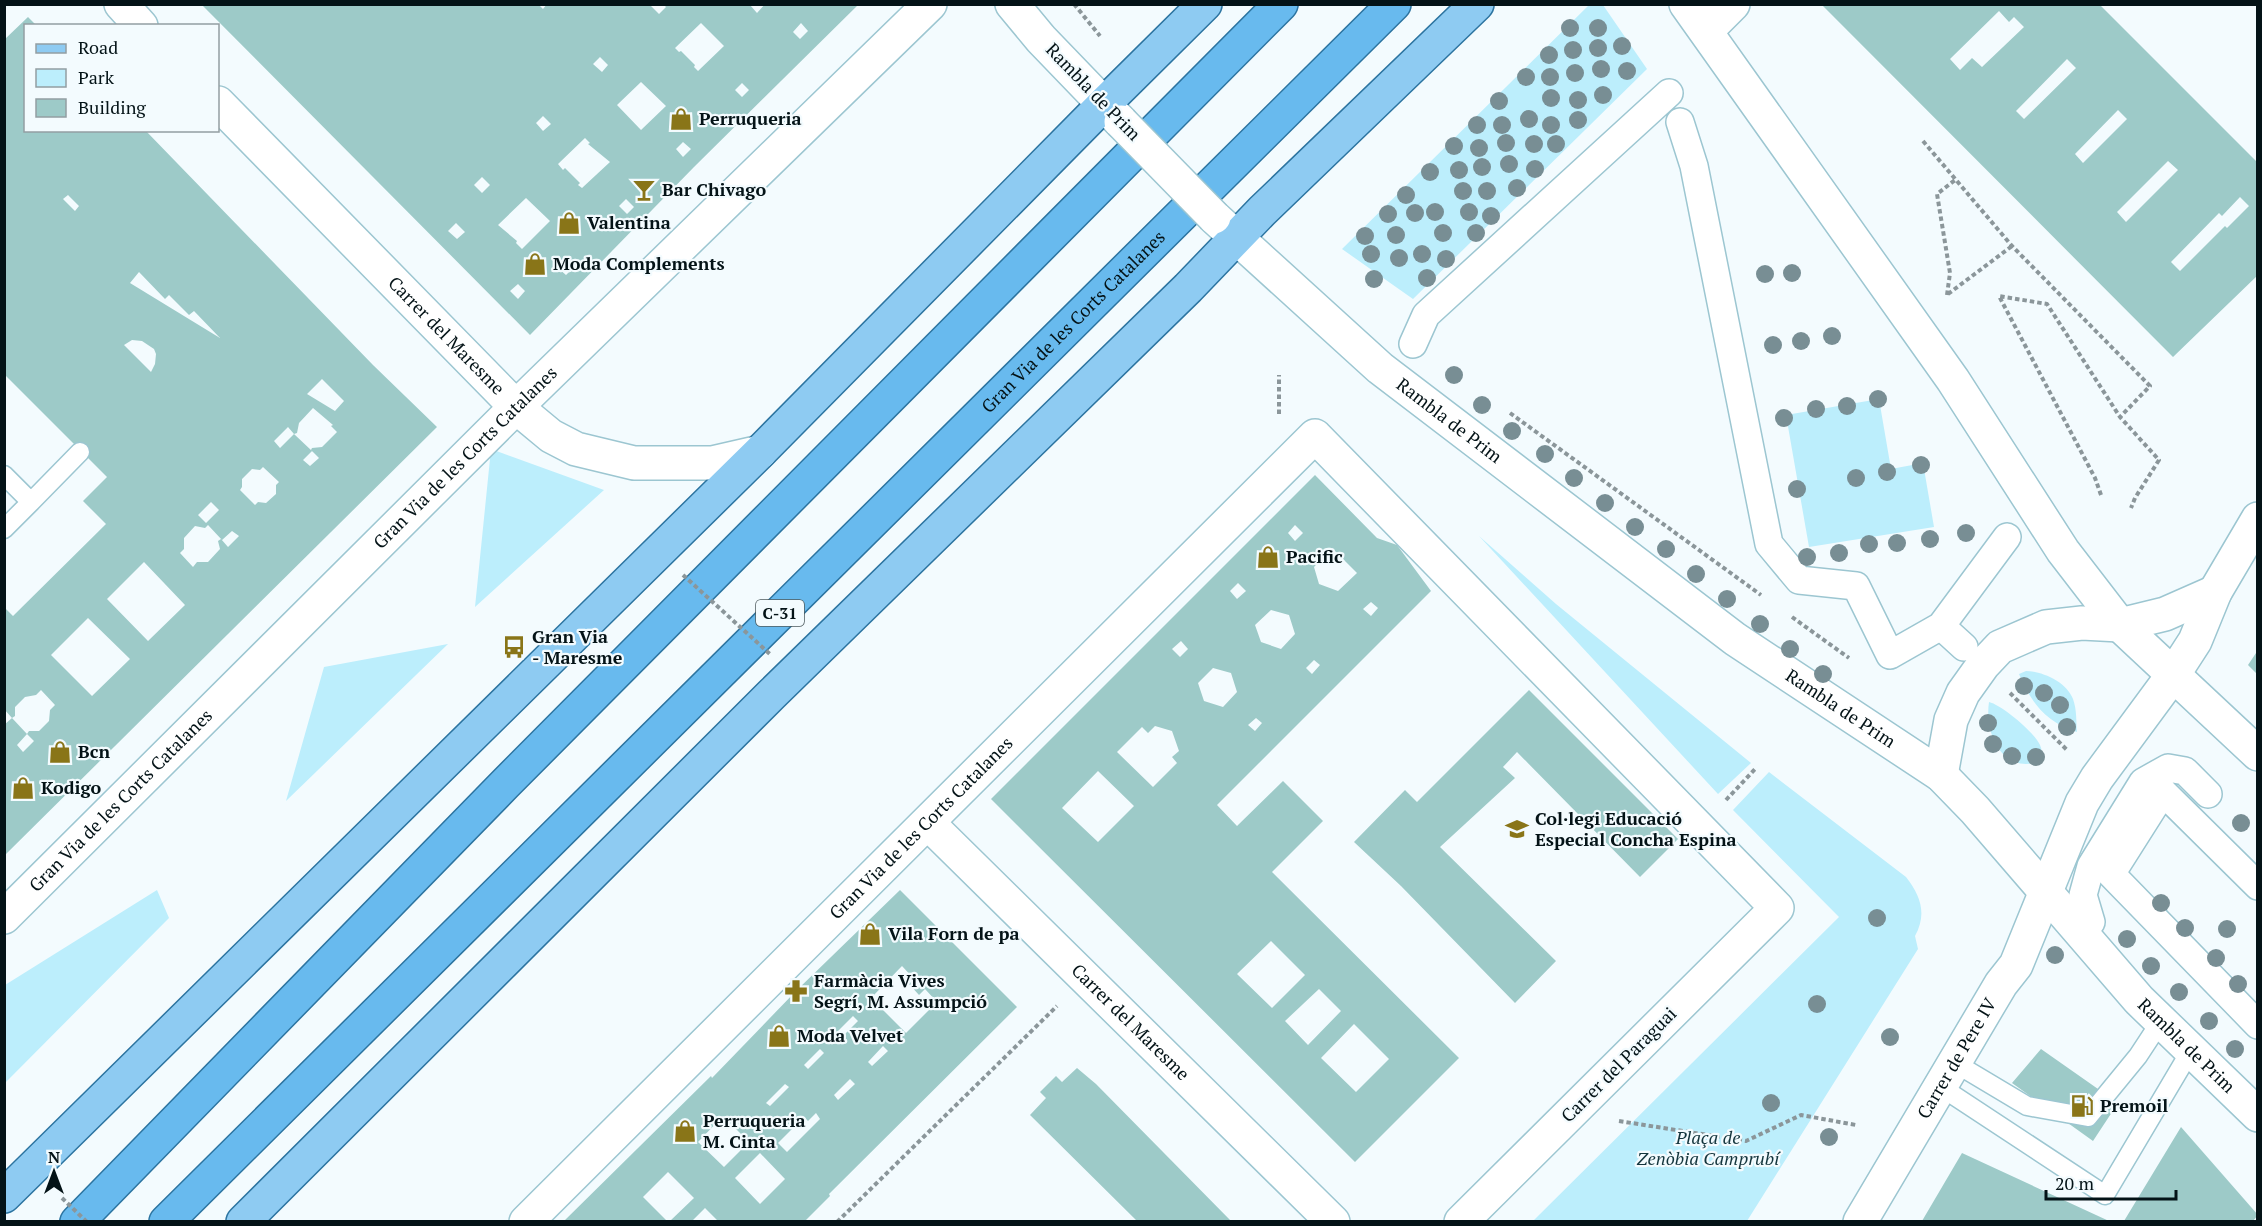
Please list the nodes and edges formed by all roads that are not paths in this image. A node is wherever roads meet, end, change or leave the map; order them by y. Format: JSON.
{"nodes":[{"id":1,"x":121,"y":4,"type":"edge"},
{"id":2,"x":930,"y":4,"type":"edge"},
{"id":3,"x":1012,"y":4,"type":"edge"},
{"id":4,"x":1205,"y":4,"type":"edge"},
{"id":5,"x":1281,"y":4,"type":"edge"},
{"id":6,"x":1394,"y":4,"type":"edge"},
{"id":7,"x":1477,"y":4,"type":"edge"},
{"id":8,"x":1686,"y":4,"type":"edge"},
{"id":9,"x":1733,"y":4,"type":"edge"},
{"id":10,"x":139,"y":24,"type":"edge"},
{"id":11,"x":1706,"y":31,"type":"junction"},
{"id":12,"x":1669,"y":93,"type":"dead end"},
{"id":13,"x":219,"y":104,"type":"edge"},
{"id":14,"x":1112,"y":113,"type":"junction"},
{"id":15,"x":1680,"y":122,"type":"dead end"},
{"id":16,"x":1226,"y":227,"type":"junction"},
{"id":17,"x":1413,"y":344,"type":"dead end"},
{"id":18,"x":516,"y":407,"type":"junction"},
{"id":19,"x":80,"y":452,"type":"dead end"},
{"id":20,"x":760,"y":452,"type":"junction"},
{"id":21,"x":4,"y":475,"type":"edge"},
{"id":22,"x":31,"y":502,"type":"junction"},
{"id":23,"x":2258,"y":519,"type":"edge"},
{"id":24,"x":4,"y":529,"type":"edge"},
{"id":25,"x":2007,"y":537,"type":"dead end"},
{"id":26,"x":2215,"y":592,"type":"junction"},
{"id":27,"x":2120,"y":625,"type":"junction"},
{"id":28,"x":1941,"y":626,"type":"junction"},
{"id":29,"x":1964,"y":646,"type":"dead end"},
{"id":30,"x":2173,"y":675,"type":"junction"},
{"id":31,"x":2258,"y":754,"type":"edge"},
{"id":32,"x":1941,"y":775,"type":"junction"},
{"id":33,"x":2153,"y":787,"type":"junction"},
{"id":34,"x":2208,"y":794,"type":"dead end"},
{"id":35,"x":928,"y":824,"type":"junction"},
{"id":36,"x":2258,"y":886,"type":"edge"},
{"id":37,"x":2047,"y":892,"type":"junction"},
{"id":38,"x":1777,"y":908,"type":"joint"},
{"id":39,"x":4,"y":917,"type":"edge"},
{"id":40,"x":2091,"y":922,"type":"dead end"},
{"id":41,"x":2161,"y":1021,"type":"junction"},
{"id":42,"x":2258,"y":1025,"type":"edge"},
{"id":43,"x":2191,"y":1050,"type":"junction"},
{"id":44,"x":1948,"y":1075,"type":"junction"},
{"id":45,"x":2258,"y":1115,"type":"edge"},
{"id":46,"x":4,"y":1196,"type":"edge"},
{"id":47,"x":70,"y":1210,"type":"edge"},
{"id":48,"x":166,"y":1221,"type":"edge"},
{"id":49,"x":243,"y":1221,"type":"edge"},
{"id":50,"x":526,"y":1221,"type":"edge"},
{"id":51,"x":1333,"y":1221,"type":"edge"},
{"id":52,"x":1461,"y":1221,"type":"edge"},
{"id":53,"x":1860,"y":1221,"type":"edge"}],
"edges":[{"from":1,"to":10,"type":"street"},
{"from":2,"to":18,"type":"street","name":"Gran Via de les Corts Catalanes"},
{"from":3,"to":14,"type":"street","name":"Rambla de Prim"},
{"from":4,"to":14,"type":"main road"},
{"from":5,"to":47,"type":"highway"},
{"from":6,"to":48,"type":"highway","name":"Gran Via de les Corts Catalanes","number":"C-31"},
{"from":7,"to":16,"type":"main road"},
{"from":8,"to":11,"type":"street"},
{"from":9,"to":11,"type":"street"},
{"from":11,"to":27,"type":"street"},
{"from":12,"to":17,"type":"street"},
{"from":13,"to":18,"type":"street","name":"Carrer del Maresme"},
{"from":14,"to":16,"type":"street","name":"Rambla de Prim","bridge":true},
{"from":14,"to":20,"type":"main road"},
{"from":15,"to":28,"type":"street"},
{"from":16,"to":32,"type":"street","name":"Rambla de Prim"},
{"from":16,"to":49,"type":"main road"},
{"from":18,"to":20,"type":"street","name":"Carrer del Maresme"},
{"from":18,"to":39,"type":"street","name":"Gran Via de les Corts Catalanes"},
{"from":19,"to":22,"type":"lane"},
{"from":20,"to":46,"type":"main road"},
{"from":21,"to":22,"type":"lane"},
{"from":22,"to":24,"type":"lane"},
{"from":23,"to":26,"type":"street"},
{"from":25,"to":28,"type":"street"},
{"from":26,"to":27,"type":"street"},
{"from":26,"to":30,"type":"street"},
{"from":27,"to":30,"type":"street"},
{"from":27,"to":32,"type":"street"},
{"from":28,"to":29,"type":"street"},
{"from":30,"to":31,"type":"street"},
{"from":30,"to":37,"type":"street"},
{"from":32,"to":37,"type":"street","name":"Rambla de Prim"},
{"from":33,"to":34,"type":"street"},
{"from":33,"to":36,"type":"street"},
{"from":33,"to":40,"type":"street"},
{"from":33,"to":42,"type":"street"},
{"from":35,"to":38,"type":"street","name":"Gran Via de les Corts Catalanes"},
{"from":35,"to":50,"type":"street","name":"Gran Via de les Corts Catalanes"},
{"from":35,"to":51,"type":"street","name":"Carrer del Maresme"},
{"from":37,"to":41,"type":"street","name":"Rambla de Prim"},
{"from":37,"to":44,"type":"street","name":"Carrer de Pere IV"},
{"from":38,"to":52,"type":"street","name":"Carrer del Paraguai"},
{"from":41,"to":43,"type":"street","name":"Rambla de Prim"},
{"from":41,"to":44,"type":"lane"},
{"from":43,"to":44,"type":"lane"},
{"from":43,"to":45,"type":"street","name":"Rambla de Prim"},
{"from":44,"to":53,"type":"street","name":"Carrer de Pere IV"}]}
